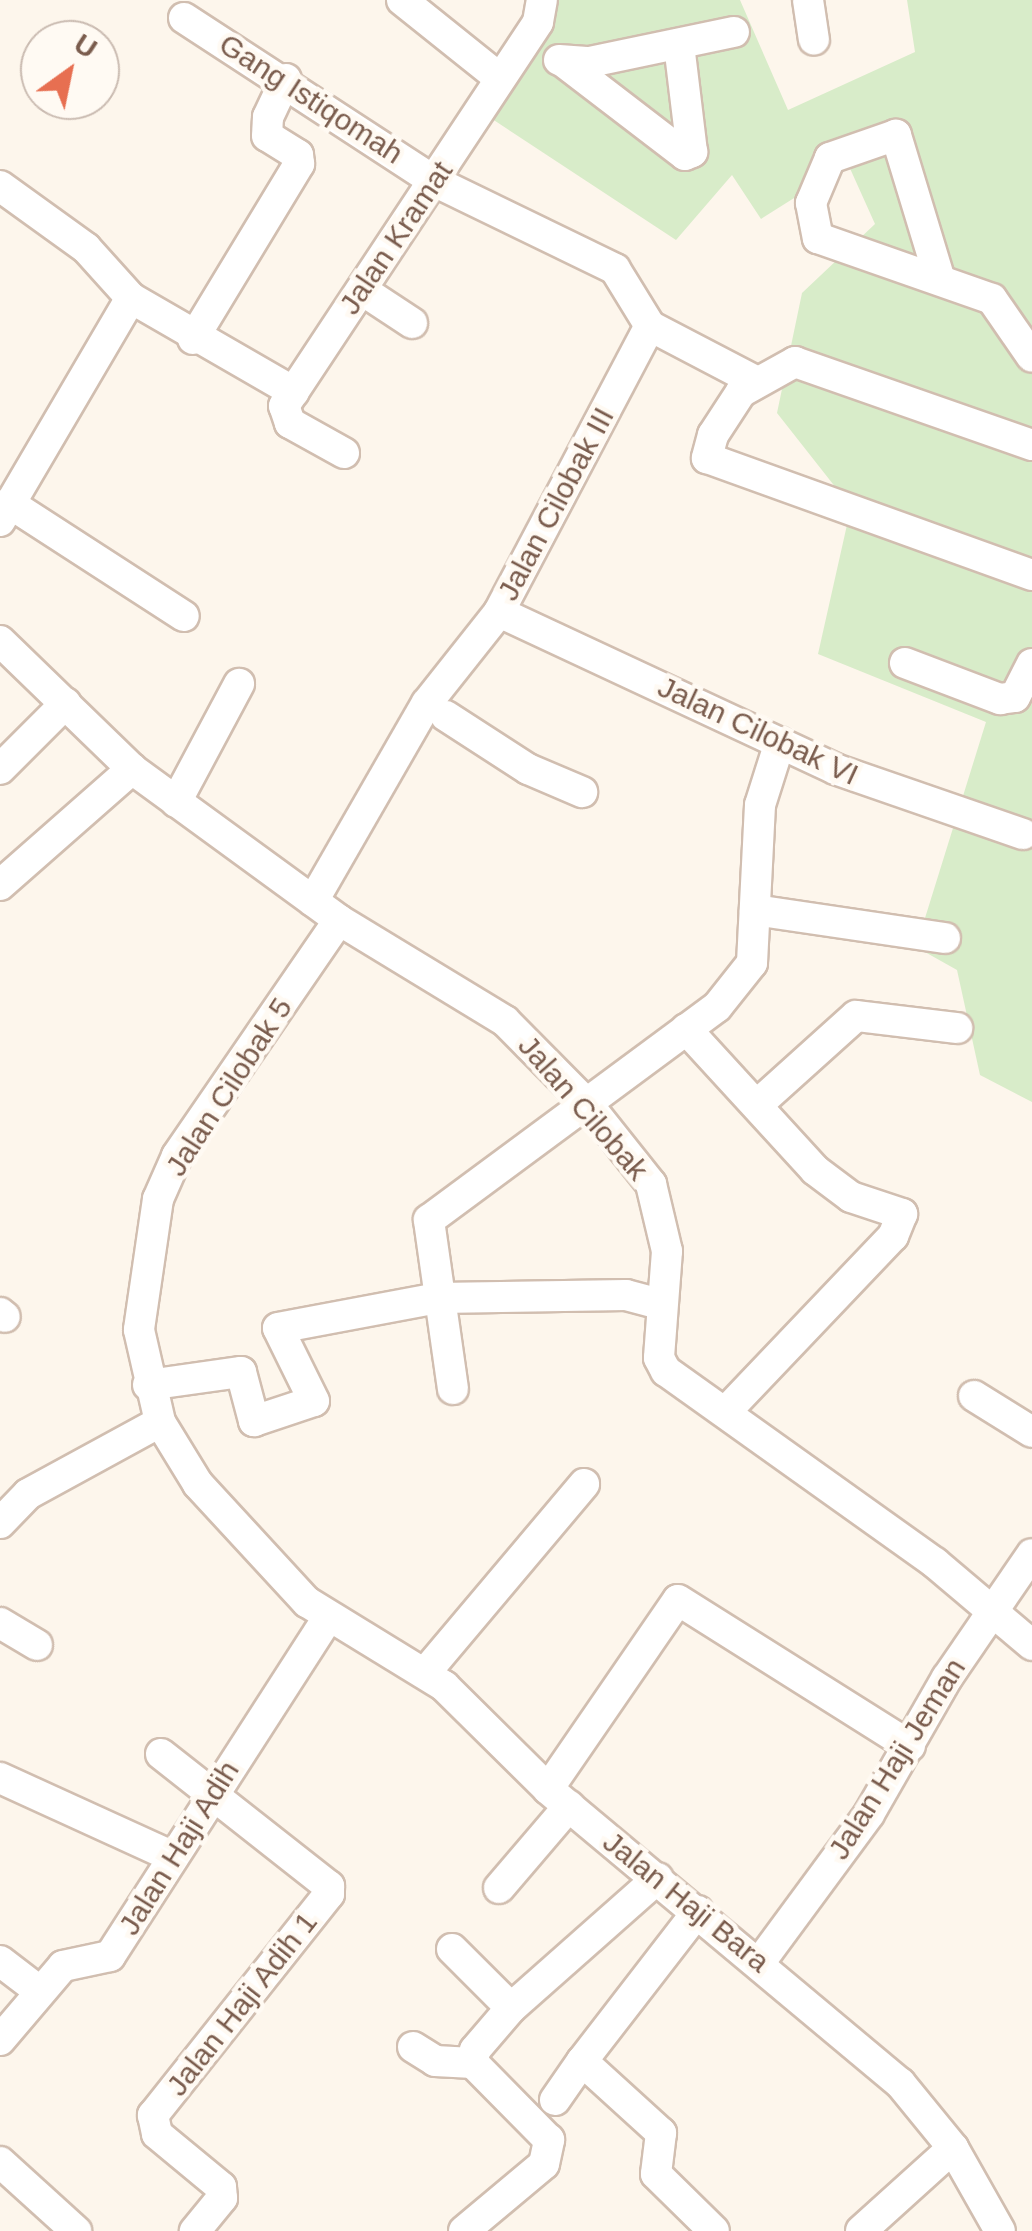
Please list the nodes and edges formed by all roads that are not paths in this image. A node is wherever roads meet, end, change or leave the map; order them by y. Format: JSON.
{"nodes":[{"id":1,"x":402,"y":0,"type":"edge"},
{"id":2,"x":542,"y":0,"type":"edge"},
{"id":3,"x":808,"y":0,"type":"edge"},
{"id":4,"x":184,"y":18,"type":"dead end"},
{"id":5,"x":734,"y":32,"type":"dead end"},
{"id":6,"x":526,"y":40,"type":"junction"},
{"id":7,"x":814,"y":40,"type":"dead end"},
{"id":8,"x":679,"y":44,"type":"junction"},
{"id":9,"x":565,"y":63,"type":"junction"},
{"id":10,"x":498,"y":77,"type":"junction"},
{"id":11,"x":286,"y":79,"type":"junction"},
{"id":12,"x":436,"y":182,"type":"junction"},
{"id":13,"x":0,"y":186,"type":"edge"},
{"id":14,"x":940,"y":280,"type":"junction"},
{"id":15,"x":362,"y":290,"type":"junction"},
{"id":16,"x":131,"y":298,"type":"junction"},
{"id":17,"x":412,"y":322,"type":"dead end"},
{"id":18,"x":650,"y":326,"type":"junction"},
{"id":19,"x":193,"y":338,"type":"junction"},
{"id":20,"x":1032,"y":356,"type":"edge"},
{"id":21,"x":755,"y":381,"type":"junction"},
{"id":22,"x":294,"y":392,"type":"junction"},
{"id":23,"x":1032,"y":445,"type":"edge"},
{"id":24,"x":344,"y":453,"type":"dead end"},
{"id":25,"x":5,"y":512,"type":"edge"},
{"id":26,"x":1032,"y":575,"type":"edge"},
{"id":27,"x":498,"y":612,"type":"junction"},
{"id":28,"x":184,"y":616,"type":"dead end"},
{"id":29,"x":0,"y":641,"type":"edge"},
{"id":30,"x":906,"y":663,"type":"dead end"},
{"id":31,"x":1032,"y":664,"type":"edge"},
{"id":32,"x":239,"y":684,"type":"dead end"},
{"id":33,"x":66,"y":702,"type":"junction"},
{"id":34,"x":435,"y":709,"type":"junction"},
{"id":35,"x":780,"y":742,"type":"junction"},
{"id":36,"x":0,"y":769,"type":"edge"},
{"id":37,"x":132,"y":769,"type":"junction"},
{"id":38,"x":582,"y":792,"type":"dead end"},
{"id":39,"x":176,"y":802,"type":"junction"},
{"id":40,"x":1023,"y":834,"type":"dead end"},
{"id":41,"x":0,"y":885,"type":"edge"},
{"id":42,"x":313,"y":901,"type":"junction"},
{"id":43,"x":755,"y":910,"type":"junction"},
{"id":44,"x":339,"y":920,"type":"junction"},
{"id":45,"x":932,"y":936,"type":"dead end"},
{"id":46,"x":957,"y":1028,"type":"dead end"},
{"id":47,"x":686,"y":1029,"type":"junction"},
{"id":48,"x":757,"y":1105,"type":"junction"},
{"id":49,"x":589,"y":1106,"type":"junction"},
{"id":50,"x":439,"y":1298,"type":"junction"},
{"id":51,"x":660,"y":1304,"type":"junction"},
{"id":52,"x":148,"y":1385,"type":"junction"},
{"id":53,"x":453,"y":1389,"type":"dead end"},
{"id":54,"x":974,"y":1396,"type":"dead end"},
{"id":55,"x":728,"y":1409,"type":"junction"},
{"id":56,"x":160,"y":1422,"type":"junction"},
{"id":57,"x":1032,"y":1432,"type":"edge"},
{"id":58,"x":584,"y":1484,"type":"dead end"},
{"id":59,"x":0,"y":1523,"type":"edge"},
{"id":60,"x":1032,"y":1554,"type":"edge"},
{"id":61,"x":992,"y":1608,"type":"junction"},
{"id":62,"x":328,"y":1618,"type":"junction"},
{"id":63,"x":0,"y":1623,"type":"edge"},
{"id":64,"x":1032,"y":1644,"type":"edge"},
{"id":65,"x":37,"y":1645,"type":"dead end"},
{"id":66,"x":425,"y":1673,"type":"junction"},
{"id":67,"x":910,"y":1746,"type":"junction"},
{"id":68,"x":161,"y":1754,"type":"dead end"},
{"id":69,"x":0,"y":1778,"type":"edge"},
{"id":70,"x":210,"y":1796,"type":"junction"},
{"id":71,"x":559,"y":1798,"type":"junction"},
{"id":72,"x":174,"y":1858,"type":"junction"},
{"id":73,"x":658,"y":1878,"type":"junction"},
{"id":74,"x":499,"y":1888,"type":"dead end"},
{"id":75,"x":698,"y":1911,"type":"junction"},
{"id":76,"x":452,"y":1949,"type":"dead end"},
{"id":77,"x":0,"y":1961,"type":"edge"},
{"id":78,"x":760,"y":1962,"type":"junction"},
{"id":79,"x":38,"y":1990,"type":"junction"},
{"id":80,"x":512,"y":2008,"type":"junction"},
{"id":81,"x":0,"y":2040,"type":"edge"},
{"id":82,"x":412,"y":2047,"type":"dead end"},
{"id":83,"x":582,"y":2062,"type":"junction"},
{"id":84,"x":473,"y":2063,"type":"junction"},
{"id":85,"x":556,"y":2100,"type":"dead end"},
{"id":86,"x":953,"y":2148,"type":"junction"},
{"id":87,"x":0,"y":2162,"type":"edge"},
{"id":88,"x":76,"y":2231,"type":"edge"},
{"id":89,"x":195,"y":2231,"type":"edge"},
{"id":90,"x":464,"y":2231,"type":"edge"},
{"id":91,"x":714,"y":2231,"type":"edge"},
{"id":92,"x":861,"y":2231,"type":"edge"},
{"id":93,"x":1000,"y":2231,"type":"edge"}],
"edges":[{"from":1,"to":10,"type":"street"},
{"from":2,"to":6,"type":"street","name":"Jalan Kramat"},
{"from":3,"to":7,"type":"street"},
{"from":4,"to":11,"type":"street","name":"Gang Istiqomah"},
{"from":5,"to":8,"type":"street"},
{"from":6,"to":9,"type":"street"},
{"from":6,"to":10,"type":"street","name":"Jalan Kramat"},
{"from":8,"to":9,"type":"street"},
{"from":8,"to":9,"type":"street"},
{"from":10,"to":12,"type":"street","name":"Jalan Kramat"},
{"from":11,"to":12,"type":"street","name":"Gang Istiqomah"},
{"from":11,"to":19,"type":"street"},
{"from":12,"to":15,"type":"street","name":"Jalan Kramat"},
{"from":12,"to":18,"type":"street"},
{"from":13,"to":16,"type":"street"},
{"from":14,"to":14,"type":"street"},
{"from":14,"to":20,"type":"street"},
{"from":15,"to":17,"type":"street"},
{"from":15,"to":22,"type":"street","name":"Jalan Kramat"},
{"from":16,"to":19,"type":"street"},
{"from":16,"to":25,"type":"street"},
{"from":18,"to":21,"type":"street"},
{"from":18,"to":27,"type":"street","name":"Jalan Cilobak III"},
{"from":19,"to":22,"type":"street"},
{"from":21,"to":23,"type":"street"},
{"from":21,"to":26,"type":"street"},
{"from":22,"to":24,"type":"street"},
{"from":25,"to":28,"type":"street"},
{"from":27,"to":34,"type":"street","name":"Jalan Cilobak III"},
{"from":27,"to":35,"type":"street","name":"Jalan Cilobak VI"},
{"from":29,"to":33,"type":"street","name":"Jalan Cilobak"},
{"from":30,"to":31,"type":"street"},
{"from":32,"to":39,"type":"street"},
{"from":33,"to":36,"type":"street"},
{"from":33,"to":37,"type":"street","name":"Jalan Cilobak"},
{"from":34,"to":38,"type":"street"},
{"from":34,"to":42,"type":"street","name":"Jalan Cilobak III"},
{"from":35,"to":40,"type":"street","name":"Jalan Cilobak VI"},
{"from":35,"to":43,"type":"street"},
{"from":37,"to":39,"type":"street","name":"Jalan Cilobak"},
{"from":37,"to":41,"type":"street"},
{"from":39,"to":42,"type":"street","name":"Jalan Cilobak"},
{"from":42,"to":44,"type":"street","name":"Jalan Cilobak"},
{"from":43,"to":45,"type":"street"},
{"from":43,"to":47,"type":"street"},
{"from":44,"to":49,"type":"street","name":"Jalan Cilobak"},
{"from":44,"to":52,"type":"street","name":"Jalan Cilobak 5"},
{"from":46,"to":48,"type":"street"},
{"from":47,"to":48,"type":"street"},
{"from":47,"to":49,"type":"street"},
{"from":48,"to":55,"type":"street"},
{"from":49,"to":50,"type":"street"},
{"from":49,"to":51,"type":"street","name":"Jalan Cilobak"},
{"from":50,"to":51,"type":"street"},
{"from":50,"to":52,"type":"street"},
{"from":50,"to":53,"type":"street"},
{"from":51,"to":55,"type":"street","name":"Jalan Cilobak"},
{"from":52,"to":56,"type":"street","name":"Jalan Cilobak 5"},
{"from":54,"to":57,"type":"street"},
{"from":55,"to":61,"type":"street","name":"Jalan Cilobak"},
{"from":56,"to":59,"type":"street"},
{"from":56,"to":62,"type":"street","name":"Jalan Cilobak 5"},
{"from":58,"to":66,"type":"street"},
{"from":60,"to":61,"type":"street","name":"Jalan Haji Jeman"},
{"from":61,"to":64,"type":"street","name":"Jalan Cilobak"},
{"from":61,"to":67,"type":"street","name":"Jalan Haji Jeman"},
{"from":62,"to":66,"type":"street","name":"Jalan Haji Bara"},
{"from":62,"to":70,"type":"street","name":"Jalan Haji Adih"},
{"from":63,"to":65,"type":"street"},
{"from":66,"to":71,"type":"street","name":"Jalan Haji Bara"},
{"from":67,"to":71,"type":"street"},
{"from":67,"to":78,"type":"street","name":"Jalan Haji Jeman"},
{"from":68,"to":70,"type":"street"},
{"from":69,"to":72,"type":"street"},
{"from":70,"to":72,"type":"street","name":"Jalan Haji Adih"},
{"from":70,"to":89,"type":"street","name":"Jalan Haji Adih 1"},
{"from":71,"to":73,"type":"street","name":"Jalan Haji Bara"},
{"from":71,"to":74,"type":"street"},
{"from":72,"to":79,"type":"street","name":"Jalan Haji Adih"},
{"from":73,"to":75,"type":"street","name":"Jalan Haji Bara"},
{"from":73,"to":80,"type":"street"},
{"from":75,"to":78,"type":"street","name":"Jalan Haji Bara"},
{"from":75,"to":83,"type":"street"},
{"from":76,"to":80,"type":"street"},
{"from":77,"to":79,"type":"street"},
{"from":78,"to":86,"type":"street","name":"Jalan Haji Bara"},
{"from":79,"to":81,"type":"street","name":"Jalan Haji Adih"},
{"from":80,"to":84,"type":"street"},
{"from":82,"to":84,"type":"street"},
{"from":83,"to":85,"type":"street"},
{"from":83,"to":91,"type":"street"},
{"from":84,"to":90,"type":"street"},
{"from":86,"to":92,"type":"street"},
{"from":86,"to":93,"type":"street","name":"Jalan Haji Bara"},
{"from":87,"to":88,"type":"street"}]}
